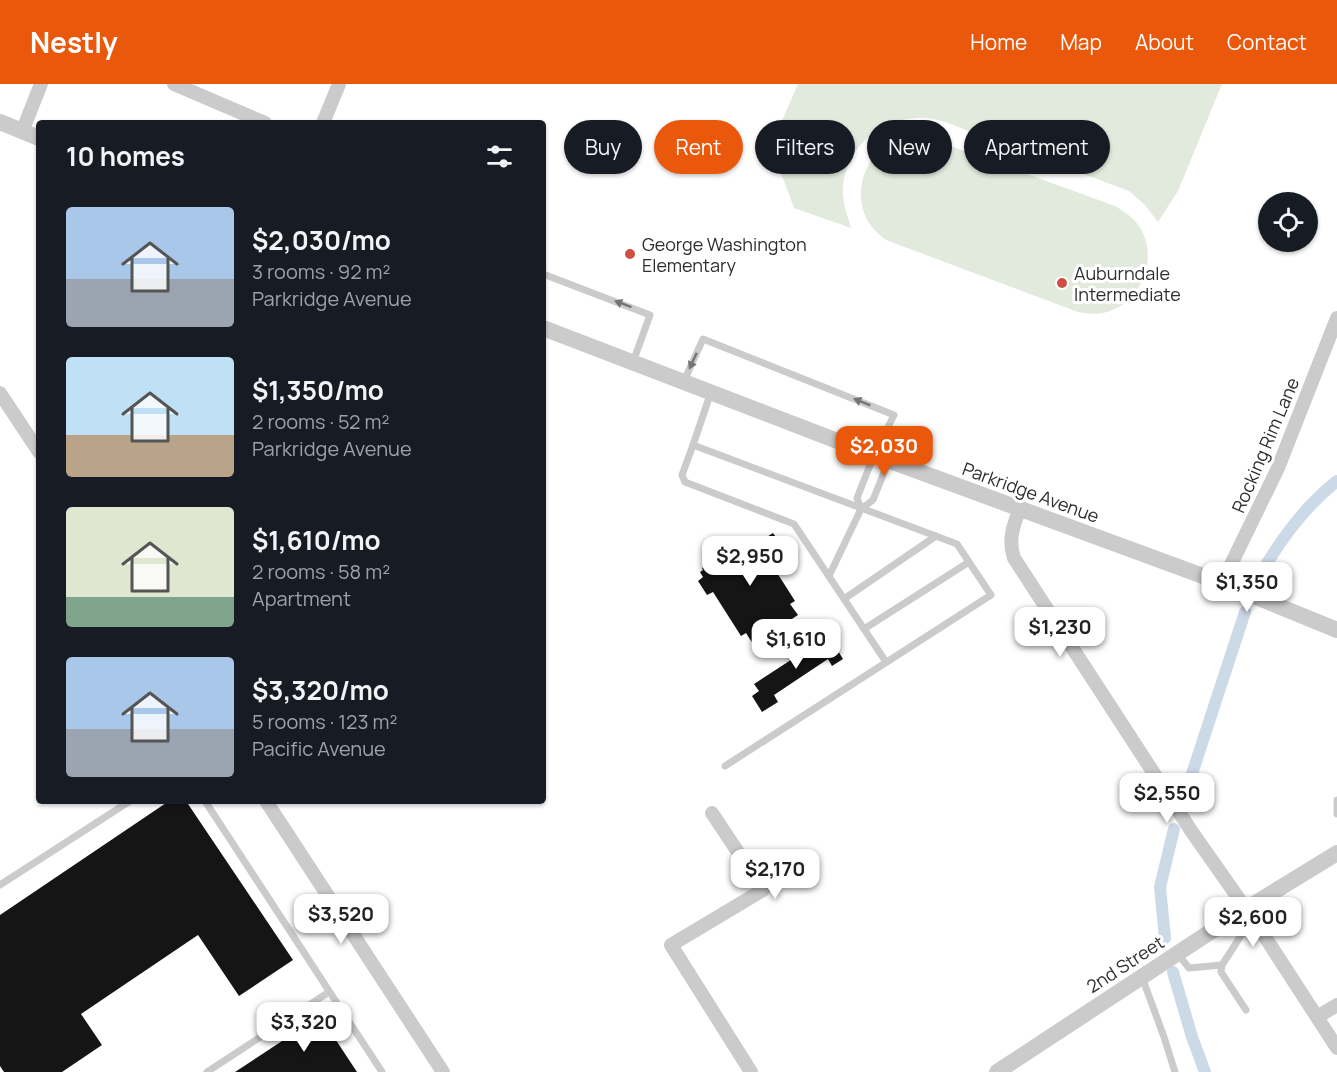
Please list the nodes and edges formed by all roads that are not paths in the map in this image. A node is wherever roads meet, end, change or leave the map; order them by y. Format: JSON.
{"nodes":[{"id":1,"x":41,"y":84,"type":"edge"},
{"id":2,"x":174,"y":84,"type":"edge"},
{"id":3,"x":339,"y":84,"type":"edge"},
{"id":4,"x":258,"y":120,"type":"edge"},
{"id":5,"x":323,"y":120,"type":"edge"},
{"id":6,"x":0,"y":122,"type":"edge"},
{"id":7,"x":22,"y":132,"type":"junction"},
{"id":8,"x":36,"y":137,"type":"edge"},
{"id":9,"x":546,"y":275,"type":"edge"},
{"id":10,"x":1337,"y":318,"type":"edge"},
{"id":11,"x":546,"y":329,"type":"edge"},
{"id":12,"x":633,"y":362,"type":"junction"},
{"id":13,"x":684,"y":381,"type":"junction"},
{"id":14,"x":711,"y":392,"type":"junction"},
{"id":15,"x":0,"y":394,"type":"edge"},
{"id":16,"x":693,"y":446,"type":"junction"},
{"id":17,"x":36,"y":448,"type":"edge"},
{"id":18,"x":881,"y":458,"type":"junction"},
{"id":19,"x":1020,"y":508,"type":"junction"},
{"id":20,"x":861,"y":509,"type":"junction"},
{"id":21,"x":936,"y":536,"type":"junction"},
{"id":22,"x":969,"y":562,"type":"junction"},
{"id":23,"x":829,"y":576,"type":"junction"},
{"id":24,"x":1222,"y":583,"type":"junction"},
{"id":25,"x":844,"y":599,"type":"junction"},
{"id":26,"x":864,"y":629,"type":"junction"},
{"id":27,"x":1337,"y":630,"type":"edge"},
{"id":28,"x":886,"y":662,"type":"junction"},
{"id":29,"x":724,"y":766,"type":"dead end"},
{"id":30,"x":1337,"y":800,"type":"edge"},
{"id":31,"x":125,"y":804,"type":"edge"},
{"id":32,"x":207,"y":804,"type":"edge"},
{"id":33,"x":268,"y":804,"type":"edge"},
{"id":34,"x":712,"y":813,"type":"dead end"},
{"id":35,"x":1337,"y":814,"type":"edge"},
{"id":36,"x":1337,"y":853,"type":"edge"},
{"id":37,"x":0,"y":885,"type":"edge"},
{"id":38,"x":1245,"y":910,"type":"junction"},
{"id":39,"x":1242,"y":934,"type":"dead end"},
{"id":40,"x":1181,"y":951,"type":"junction"},
{"id":41,"x":1222,"y":965,"type":"junction"},
{"id":42,"x":1142,"y":977,"type":"junction"},
{"id":43,"x":329,"y":992,"type":"junction"},
{"id":44,"x":1337,"y":1005,"type":"edge"},
{"id":45,"x":1246,"y":1010,"type":"dead end"},
{"id":46,"x":1317,"y":1017,"type":"junction"},
{"id":47,"x":1337,"y":1048,"type":"edge"},
{"id":48,"x":207,"y":1072,"type":"edge"},
{"id":49,"x":382,"y":1072,"type":"edge"},
{"id":50,"x":443,"y":1072,"type":"edge"},
{"id":51,"x":751,"y":1072,"type":"edge"},
{"id":52,"x":997,"y":1072,"type":"edge"},
{"id":53,"x":1174,"y":1072,"type":"edge"}],
"edges":[{"from":1,"to":7,"type":"street"},
{"from":2,"to":4,"type":"street"},
{"from":3,"to":5,"type":"street"},
{"from":6,"to":7,"type":"street"},
{"from":7,"to":8,"type":"street"},
{"from":12,"to":9,"type":"lane","one_way":true},
{"from":10,"to":24,"type":"street","name":"Rocking Rim Lane"},
{"from":11,"to":12,"type":"street","name":"Parkridge Avenue"},
{"from":12,"to":13,"type":"street","name":"Parkridge Avenue"},
{"from":13,"to":14,"type":"street","name":"Parkridge Avenue"},
{"from":18,"to":13,"type":"lane","one_way":true},
{"from":14,"to":16,"type":"lane"},
{"from":14,"to":18,"type":"street","name":"Parkridge Avenue"},
{"from":15,"to":17,"type":"street"},
{"from":16,"to":20,"type":"lane"},
{"from":16,"to":23,"type":"lane"},
{"from":18,"to":19,"type":"street","name":"Parkridge Avenue"},
{"from":18,"to":20,"type":"lane"},
{"from":18,"to":20,"type":"lane"},
{"from":19,"to":24,"type":"street","name":"Parkridge Avenue"},
{"from":19,"to":38,"type":"street"},
{"from":20,"to":21,"type":"lane"},
{"from":20,"to":23,"type":"lane"},
{"from":21,"to":22,"type":"lane"},
{"from":21,"to":25,"type":"lane"},
{"from":22,"to":26,"type":"lane"},
{"from":22,"to":28,"type":"lane"},
{"from":23,"to":25,"type":"lane"},
{"from":24,"to":27,"type":"street","name":"Parkridge Avenue"},
{"from":25,"to":26,"type":"lane"},
{"from":26,"to":28,"type":"lane"},
{"from":28,"to":29,"type":"lane"},
{"from":30,"to":35,"type":"lane"},
{"from":31,"to":37,"type":"lane"},
{"from":32,"to":43,"type":"lane"},
{"from":33,"to":50,"type":"street"},
{"from":34,"to":51,"type":"street"},
{"from":36,"to":38,"type":"street","name":"2nd Street"},
{"from":38,"to":40,"type":"street","name":"2nd Street"},
{"from":38,"to":46,"type":"street"},
{"from":39,"to":41,"type":"lane"},
{"from":40,"to":41,"type":"lane"},
{"from":40,"to":42,"type":"street","name":"2nd Street"},
{"from":41,"to":45,"type":"lane"},
{"from":42,"to":52,"type":"street","name":"2nd Street"},
{"from":42,"to":53,"type":"lane"},
{"from":43,"to":48,"type":"lane"},
{"from":43,"to":49,"type":"lane"},
{"from":44,"to":46,"type":"street"},
{"from":46,"to":47,"type":"street"}]}
